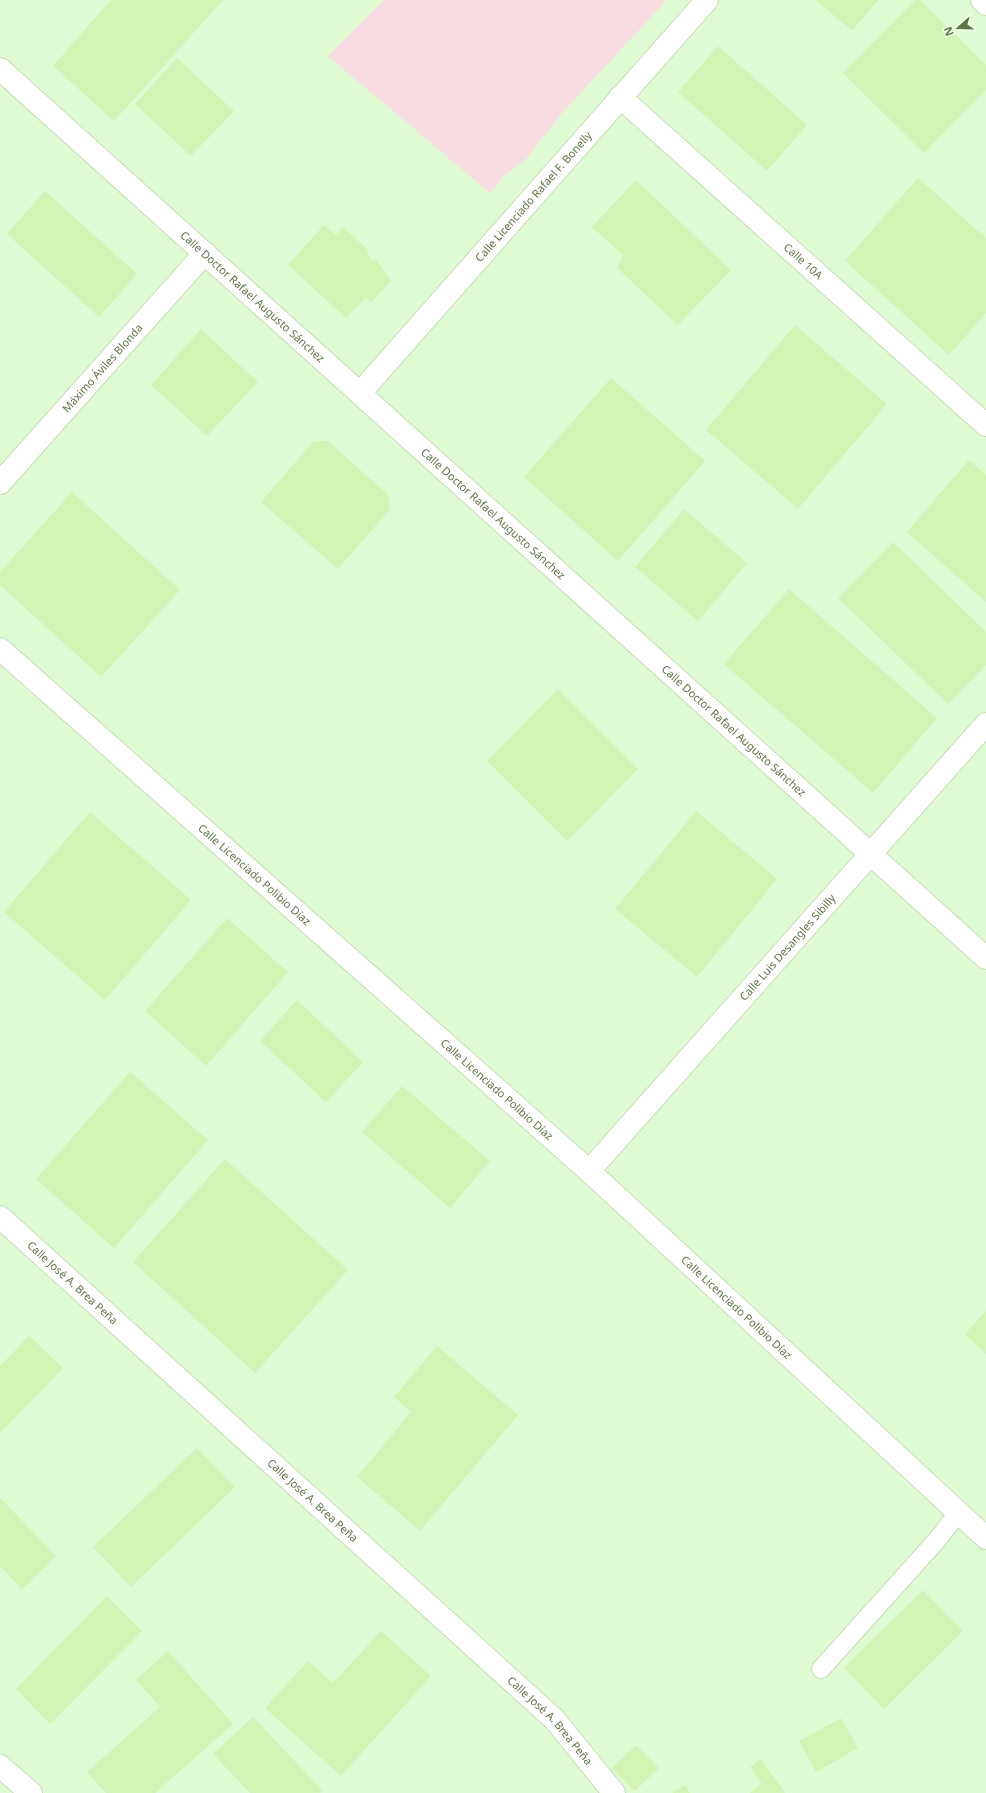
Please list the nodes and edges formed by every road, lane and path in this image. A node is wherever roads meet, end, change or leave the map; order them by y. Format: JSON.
{"nodes":[{"id":1,"x":982,"y":0,"type":"edge"},
{"id":2,"x":698,"y":3,"type":"edge"},
{"id":3,"x":986,"y":4,"type":"edge"},
{"id":4,"x":0,"y":69,"type":"edge"},
{"id":5,"x":620,"y":97,"type":"junction"},
{"id":6,"x":205,"y":253,"type":"junction"},
{"id":7,"x":360,"y":393,"type":"junction"},
{"id":8,"x":986,"y":425,"type":"edge"},
{"id":9,"x":0,"y":483,"type":"edge"},
{"id":10,"x":0,"y":649,"type":"edge"},
{"id":11,"x":986,"y":724,"type":"edge"},
{"id":12,"x":871,"y":853,"type":"junction"},
{"id":13,"x":986,"y":958,"type":"edge"},
{"id":14,"x":589,"y":1171,"type":"junction"},
{"id":15,"x":0,"y":1218,"type":"edge"},
{"id":16,"x":958,"y":1513,"type":"junction"},
{"id":17,"x":986,"y":1538,"type":"edge"},
{"id":18,"x":821,"y":1669,"type":"dead end"},
{"id":19,"x":0,"y":1766,"type":"edge"},
{"id":20,"x":31,"y":1793,"type":"edge"},
{"id":21,"x":614,"y":1793,"type":"edge"}],
"edges":[{"from":1,"to":3,"type":"street"},
{"from":2,"to":5,"type":"street","name":"Calle Licenciado Rafael F. Bonelly"},
{"from":4,"to":6,"type":"street","name":"Calle Doctor Rafael Augusto Sánchez"},
{"from":5,"to":7,"type":"street","name":"Calle Licenciado Rafael F. Bonelly"},
{"from":5,"to":8,"type":"street","name":"Calle 10A"},
{"from":6,"to":7,"type":"street","name":"Calle Doctor Rafael Augusto Sánchez"},
{"from":6,"to":9,"type":"street","name":"Máximo Áviles Blonda"},
{"from":7,"to":12,"type":"street","name":"Calle Doctor Rafael Augusto Sánchez"},
{"from":10,"to":14,"type":"street","name":"Calle Licenciado Polibio Díaz"},
{"from":11,"to":12,"type":"street","name":"Calle Luis Desangles Sibilly"},
{"from":12,"to":13,"type":"street","name":"Calle Doctor Rafael Augusto Sánchez"},
{"from":12,"to":14,"type":"street","name":"Calle Luis Desangles Sibilly"},
{"from":14,"to":16,"type":"street","name":"Calle Licenciado Polibio Díaz"},
{"from":15,"to":21,"type":"street","name":"Calle José A. Brea Peña"},
{"from":16,"to":17,"type":"street","name":"Calle Licenciado Polibio Díaz"},
{"from":16,"to":18,"type":"lane"},
{"from":19,"to":20,"type":"street"}]}
